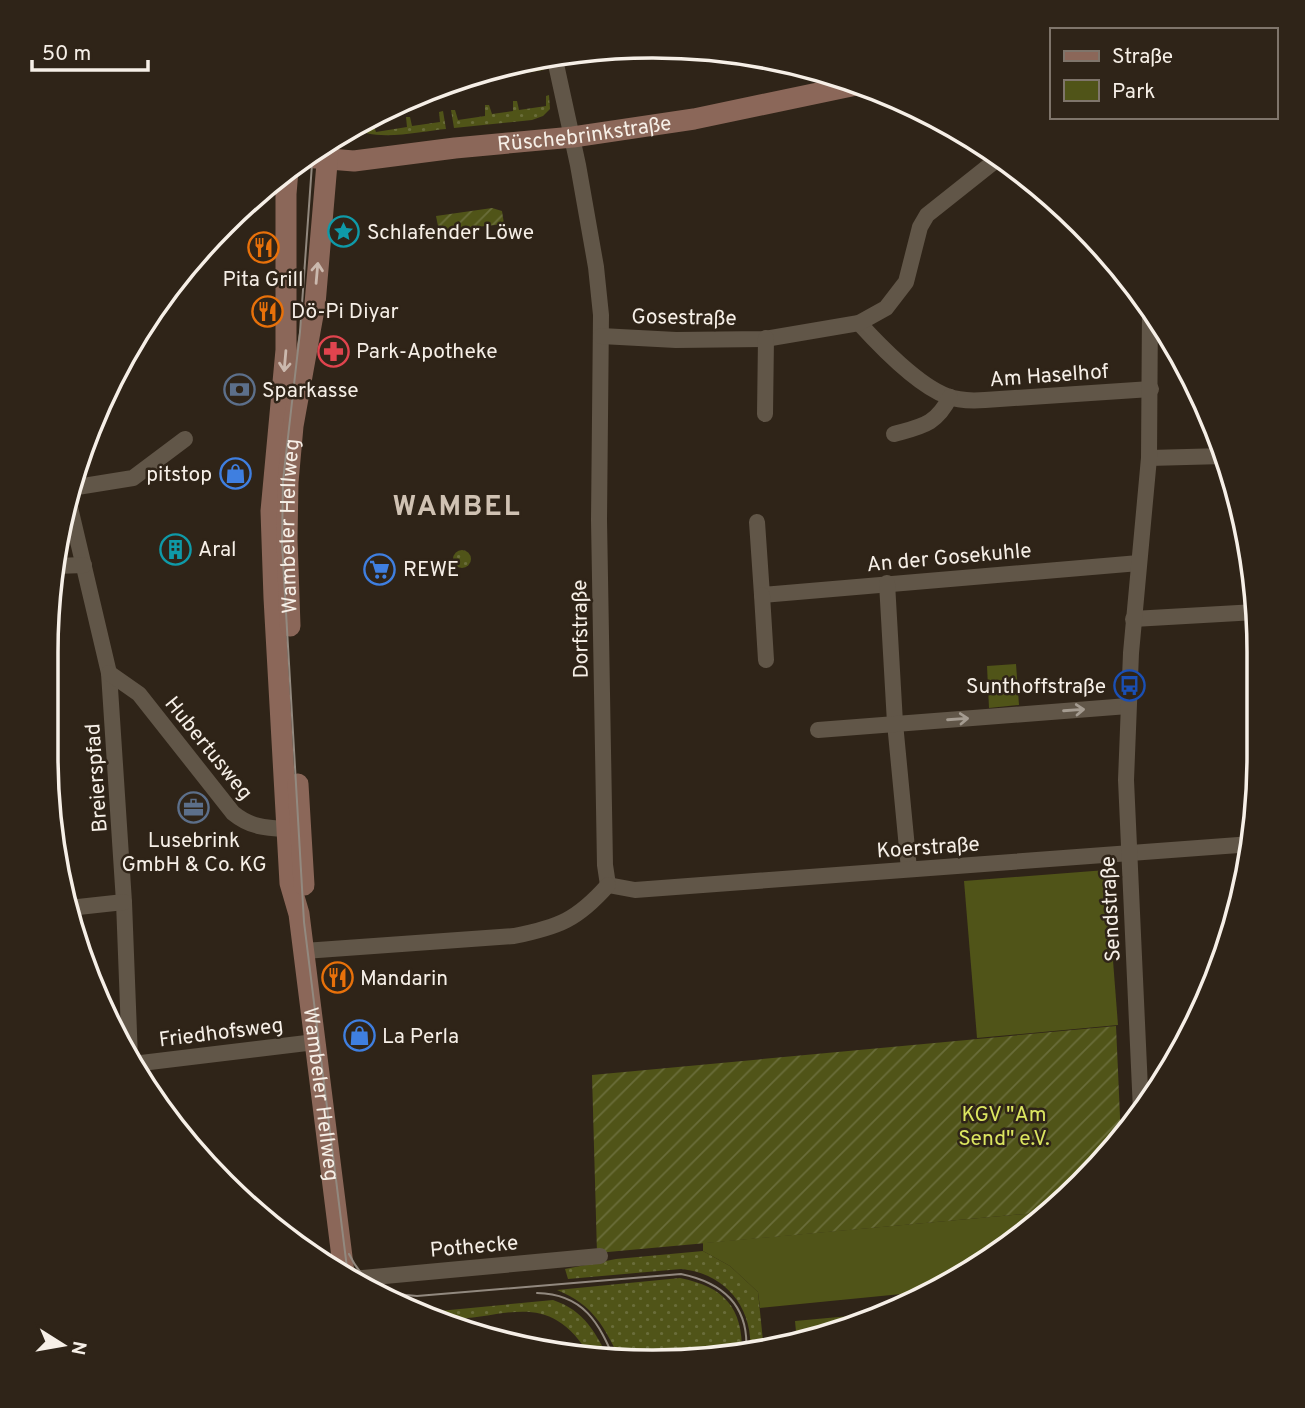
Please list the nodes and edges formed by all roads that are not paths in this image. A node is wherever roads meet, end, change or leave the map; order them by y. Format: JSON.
{"nodes":[{"id":1,"x":557,"y":66,"type":"edge"},
{"id":2,"x":843,"y":89,"type":"edge"},
{"id":3,"x":573,"y":137,"type":"junction"},
{"id":4,"x":332,"y":152,"type":"edge"},
{"id":5,"x":328,"y":154,"type":"edge"},
{"id":6,"x":991,"y":164,"type":"edge"},
{"id":7,"x":287,"y":184,"type":"edge"},
{"id":8,"x":859,"y":323,"type":"junction"},
{"id":9,"x":1150,"y":327,"type":"edge"},
{"id":10,"x":601,"y":336,"type":"junction"},
{"id":11,"x":766,"y":338,"type":"junction"},
{"id":12,"x":1151,"y":389,"type":"junction"},
{"id":13,"x":950,"y":397,"type":"junction"},
{"id":14,"x":765,"y":414,"type":"dead end"},
{"id":15,"x":894,"y":434,"type":"dead end"},
{"id":16,"x":185,"y":439,"type":"dead end"},
{"id":17,"x":1214,"y":456,"type":"edge"},
{"id":18,"x":1149,"y":458,"type":"junction"},
{"id":19,"x":82,"y":486,"type":"edge"},
{"id":20,"x":73,"y":520,"type":"edge"},
{"id":21,"x":757,"y":522,"type":"dead end"},
{"id":22,"x":1139,"y":563,"type":"junction"},
{"id":23,"x":83,"y":565,"type":"junction"},
{"id":24,"x":64,"y":566,"type":"edge"},
{"id":25,"x":887,"y":583,"type":"junction"},
{"id":26,"x":762,"y":595,"type":"junction"},
{"id":27,"x":1246,"y":613,"type":"edge"},
{"id":28,"x":1133,"y":619,"type":"junction"},
{"id":29,"x":766,"y":660,"type":"dead end"},
{"id":30,"x":109,"y":673,"type":"junction"},
{"id":31,"x":1128,"y":706,"type":"junction"},
{"id":32,"x":895,"y":723,"type":"junction"},
{"id":33,"x":818,"y":730,"type":"dead end"},
{"id":34,"x":286,"y":829,"type":"junction"},
{"id":35,"x":1240,"y":845,"type":"edge"},
{"id":36,"x":1128,"y":853,"type":"junction"},
{"id":37,"x":909,"y":869,"type":"junction"},
{"id":38,"x":608,"y":885,"type":"junction"},
{"id":39,"x":124,"y":902,"type":"junction"},
{"id":40,"x":78,"y":907,"type":"edge"},
{"id":41,"x":299,"y":914,"type":"junction"},
{"id":42,"x":304,"y":951,"type":"junction"},
{"id":43,"x":129,"y":1038,"type":"edge"},
{"id":44,"x":315,"y":1042,"type":"junction"},
{"id":45,"x":143,"y":1063,"type":"edge"},
{"id":46,"x":1148,"y":1085,"type":"edge"},
{"id":47,"x":600,"y":1256,"type":"dead end"},
{"id":48,"x":343,"y":1263,"type":"edge"},
{"id":49,"x":367,"y":1278,"type":"edge"}],
"edges":[{"from":1,"to":3,"type":"street","name":"Dorfstraße"},
{"from":2,"to":3,"type":"main road","name":"Rüschebrinkstraße"},
{"from":3,"to":4,"type":"main road","name":"Rüschebrinkstraße"},
{"from":3,"to":10,"type":"street","name":"Dorfstraße"},
{"from":41,"to":5,"type":"main road","name":"Wambeler Hellweg","one_way":true},
{"from":6,"to":8,"type":"street","name":"Gosestraße"},
{"from":7,"to":34,"type":"main road","name":"Wambeler Hellweg","one_way":true},
{"from":8,"to":11,"type":"street","name":"Gosestraße"},
{"from":8,"to":13,"type":"street","name":"Am Haselhof"},
{"from":9,"to":12,"type":"street","name":"Sendstraße"},
{"from":10,"to":11,"type":"street","name":"Gosestraße"},
{"from":10,"to":38,"type":"street","name":"Dorfstraße"},
{"from":11,"to":14,"type":"street","name":"Gosestraße"},
{"from":12,"to":13,"type":"street","name":"Am Haselhof"},
{"from":12,"to":18,"type":"street","name":"Sendstraße"},
{"from":13,"to":15,"type":"street"},
{"from":16,"to":19,"type":"street"},
{"from":17,"to":18,"type":"street"},
{"from":18,"to":22,"type":"street","name":"Sendstraße"},
{"from":20,"to":23,"type":"street","name":"Breierspfad"},
{"from":21,"to":26,"type":"street"},
{"from":22,"to":25,"type":"street","name":"An der Gosekuhle"},
{"from":22,"to":28,"type":"street","name":"Sendstraße"},
{"from":23,"to":24,"type":"street"},
{"from":23,"to":30,"type":"street","name":"Breierspfad"},
{"from":25,"to":26,"type":"street","name":"An der Gosekuhle"},
{"from":25,"to":32,"type":"street"},
{"from":26,"to":29,"type":"street"},
{"from":27,"to":28,"type":"street"},
{"from":28,"to":31,"type":"street","name":"Sendstraße"},
{"from":30,"to":34,"type":"street","name":"Hubertusweg"},
{"from":30,"to":39,"type":"street","name":"Breierspfad"},
{"from":32,"to":31,"type":"street","one_way":true},
{"from":31,"to":36,"type":"street","name":"Sendstraße"},
{"from":32,"to":33,"type":"street"},
{"from":32,"to":37,"type":"street"},
{"from":34,"to":41,"type":"main road","name":"Wambeler Hellweg"},
{"from":35,"to":36,"type":"street","name":"Koerstraße"},
{"from":36,"to":37,"type":"street","name":"Koerstraße"},
{"from":36,"to":46,"type":"street","name":"Sendstraße"},
{"from":37,"to":38,"type":"street","name":"Koerstraße"},
{"from":38,"to":42,"type":"street"},
{"from":39,"to":40,"type":"street"},
{"from":39,"to":43,"type":"street","name":"Breierspfad"},
{"from":41,"to":42,"type":"main road","name":"Wambeler Hellweg"},
{"from":42,"to":44,"type":"main road","name":"Wambeler Hellweg"},
{"from":44,"to":45,"type":"street","name":"Friedhofsweg"},
{"from":44,"to":48,"type":"main road","name":"Wambeler Hellweg"},
{"from":47,"to":49,"type":"street","name":"Pothecke"}]}
